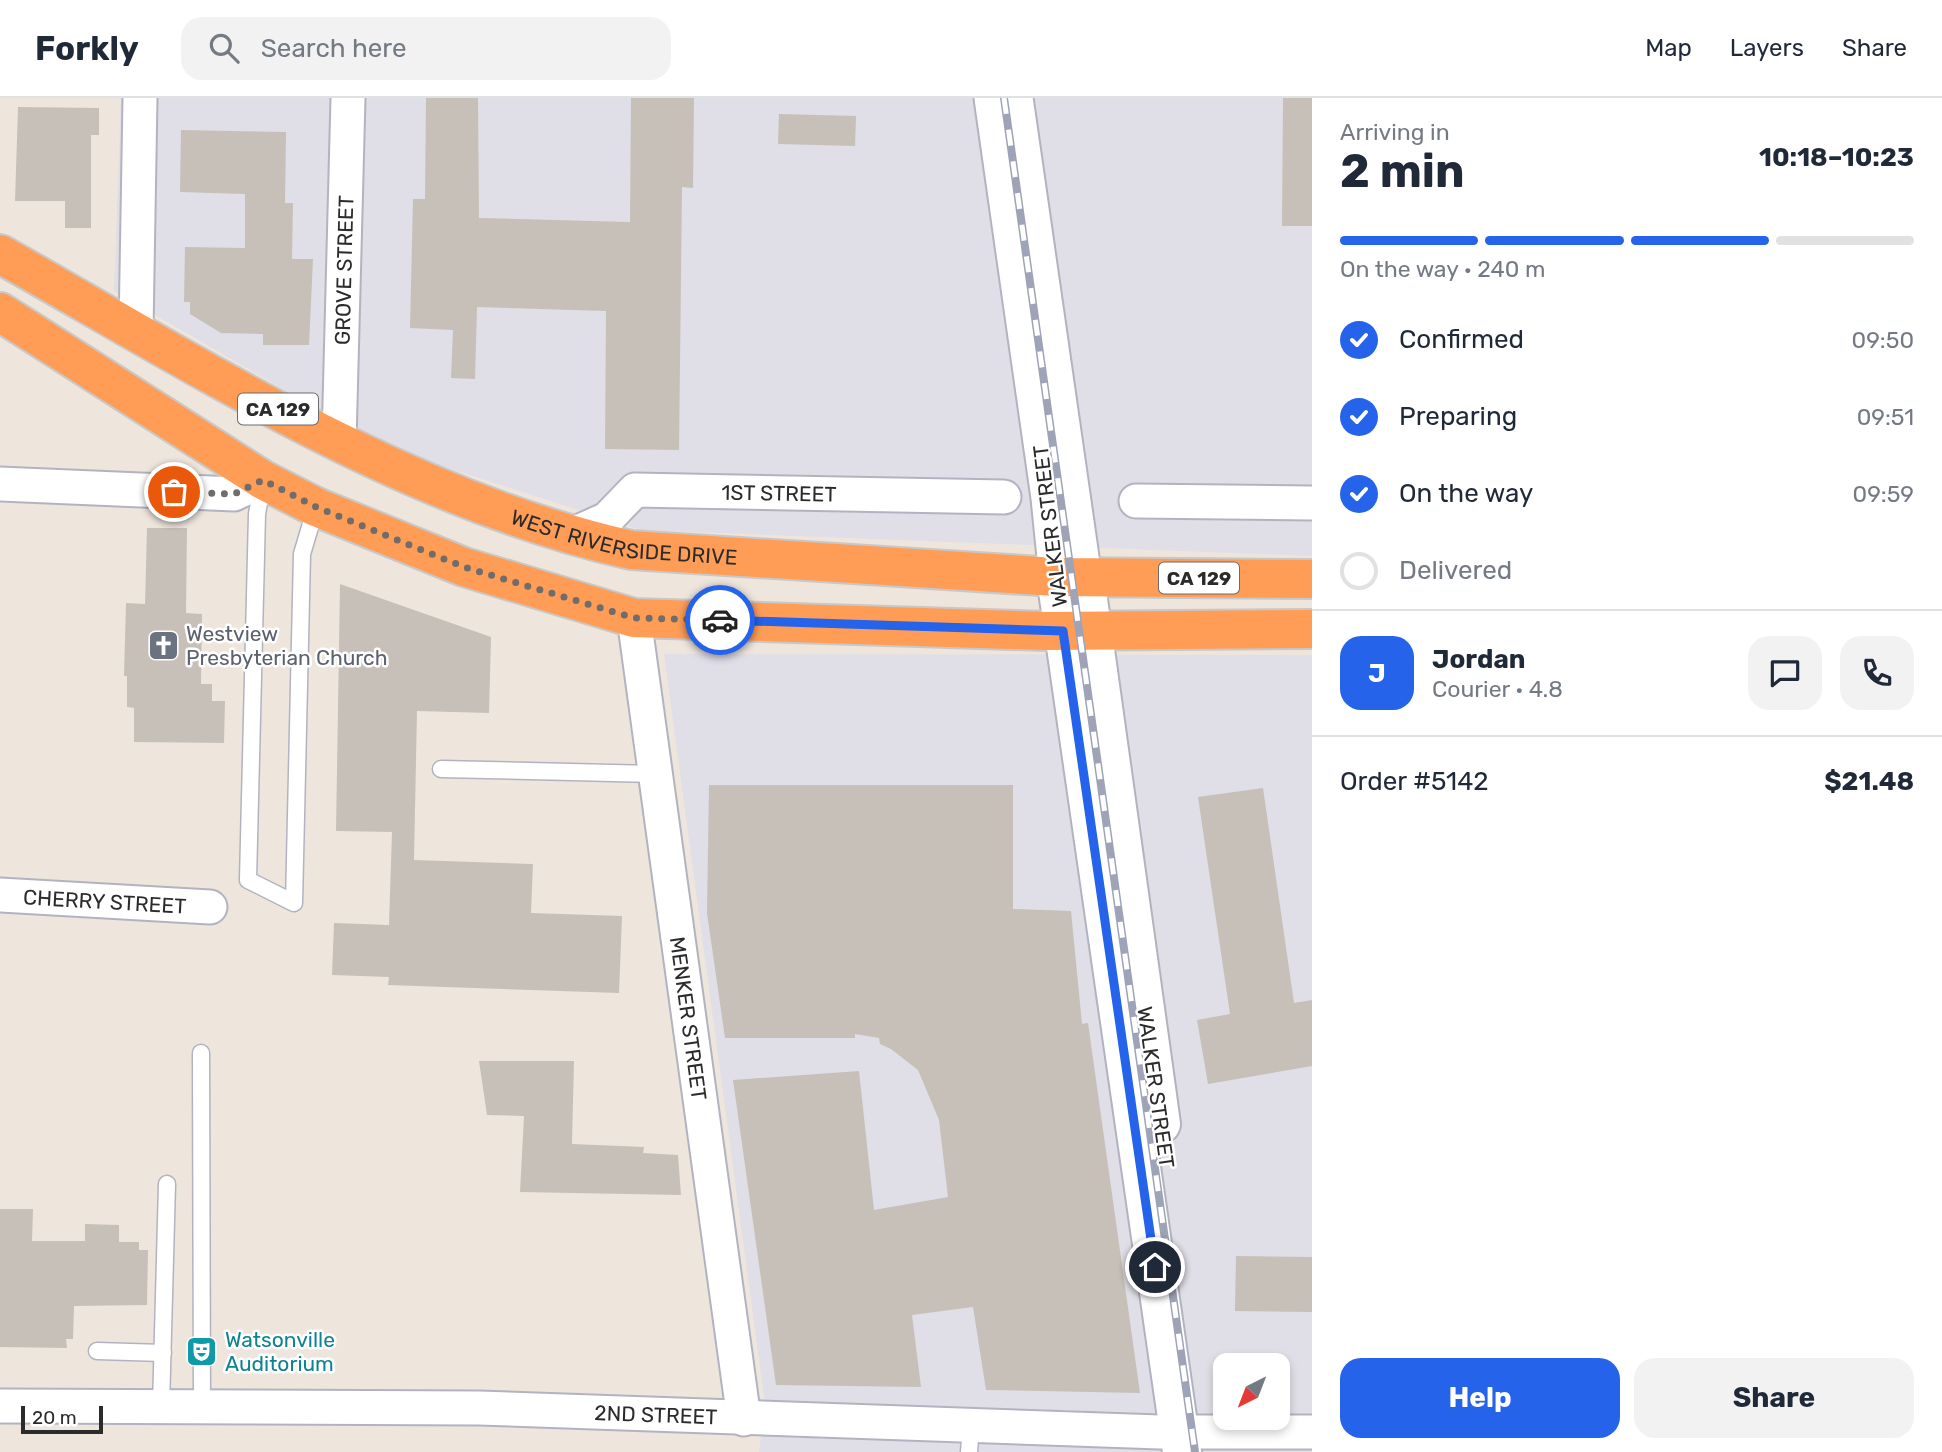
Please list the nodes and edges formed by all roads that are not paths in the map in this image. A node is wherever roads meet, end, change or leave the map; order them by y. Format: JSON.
{"nodes":[{"id":1,"x":140,"y":98,"type":"edge"},
{"id":2,"x":348,"y":98,"type":"edge"},
{"id":3,"x":991,"y":98,"type":"edge"},
{"id":4,"x":1016,"y":98,"type":"edge"},
{"id":5,"x":0,"y":254,"type":"edge"},
{"id":6,"x":0,"y":312,"type":"edge"},
{"id":7,"x":136,"y":331,"type":"junction"},
{"id":8,"x":339,"y":442,"type":"junction"},
{"id":9,"x":263,"y":480,"type":"junction"},
{"id":10,"x":0,"y":484,"type":"edge"},
{"id":11,"x":1004,"y":497,"type":"dead end"},
{"id":12,"x":1136,"y":501,"type":"dead end"},
{"id":13,"x":1312,"y":503,"type":"edge"},
{"id":14,"x":316,"y":507,"type":"junction"},
{"id":15,"x":569,"y":536,"type":"junction"},
{"id":16,"x":1071,"y":577,"type":"junction"},
{"id":17,"x":1312,"y":579,"type":"edge"},
{"id":18,"x":634,"y":618,"type":"junction"},
{"id":19,"x":1312,"y":629,"type":"edge"},
{"id":20,"x":1079,"y":631,"type":"junction"},
{"id":21,"x":441,"y":769,"type":"dead end"},
{"id":22,"x":655,"y":775,"type":"junction"},
{"id":23,"x":0,"y":895,"type":"edge"},
{"id":24,"x":210,"y":907,"type":"dead end"},
{"id":25,"x":201,"y":1053,"type":"dead end"},
{"id":26,"x":167,"y":1184,"type":"dead end"},
{"id":27,"x":97,"y":1351,"type":"dead end"},
{"id":28,"x":163,"y":1353,"type":"junction"},
{"id":29,"x":0,"y":1406,"type":"edge"},
{"id":30,"x":161,"y":1407,"type":"junction"},
{"id":31,"x":202,"y":1407,"type":"junction"},
{"id":32,"x":744,"y":1419,"type":"junction"},
{"id":33,"x":1312,"y":1432,"type":"edge"},
{"id":34,"x":970,"y":1439,"type":"edge"},
{"id":35,"x":1193,"y":1442,"type":"edge"}],
"edges":[{"from":1,"to":7,"type":"street"},
{"from":2,"to":8,"type":"street","name":"GROVE STREET"},
{"from":3,"to":16,"type":"street","name":"WALKER STREET"},
{"from":4,"to":16,"type":"street","name":"WALKER STREET"},
{"from":5,"to":7,"type":"highway","name":"WEST RIVERSIDE DRIVE","number":"CA 129"},
{"from":6,"to":9,"type":"highway"},
{"from":7,"to":8,"type":"highway","name":"WEST RIVERSIDE DRIVE","number":"CA 129"},
{"from":8,"to":15,"type":"highway","name":"WEST RIVERSIDE DRIVE","number":"CA 129"},
{"from":9,"to":10,"type":"street"},
{"from":9,"to":14,"type":"highway"},
{"from":9,"to":14,"type":"lane"},
{"from":11,"to":15,"type":"street","name":"1ST STREET"},
{"from":12,"to":13,"type":"street"},
{"from":14,"to":18,"type":"highway"},
{"from":15,"to":16,"type":"highway","name":"WEST RIVERSIDE DRIVE","number":"CA 129"},
{"from":16,"to":17,"type":"highway","name":"WEST RIVERSIDE DRIVE","number":"CA 129"},
{"from":16,"to":20,"type":"main road","name":"WALKER STREET"},
{"from":18,"to":20,"type":"highway"},
{"from":18,"to":22,"type":"street","name":"MENKER STREET"},
{"from":19,"to":20,"type":"highway"},
{"from":20,"to":35,"type":"main road","name":"WALKER STREET"},
{"from":21,"to":22,"type":"lane"},
{"from":22,"to":32,"type":"street","name":"MENKER STREET"},
{"from":23,"to":24,"type":"street","name":"CHERRY STREET"},
{"from":25,"to":31,"type":"lane"},
{"from":26,"to":28,"type":"lane"},
{"from":27,"to":28,"type":"lane"},
{"from":28,"to":30,"type":"lane"},
{"from":29,"to":30,"type":"street","name":"2ND STREET"},
{"from":30,"to":31,"type":"street","name":"2ND STREET"},
{"from":31,"to":32,"type":"street","name":"2ND STREET"},
{"from":32,"to":34,"type":"street","name":"2ND STREET"},
{"from":33,"to":35,"type":"street","name":"2ND STREET"},
{"from":34,"to":35,"type":"street","name":"2ND STREET"}]}
